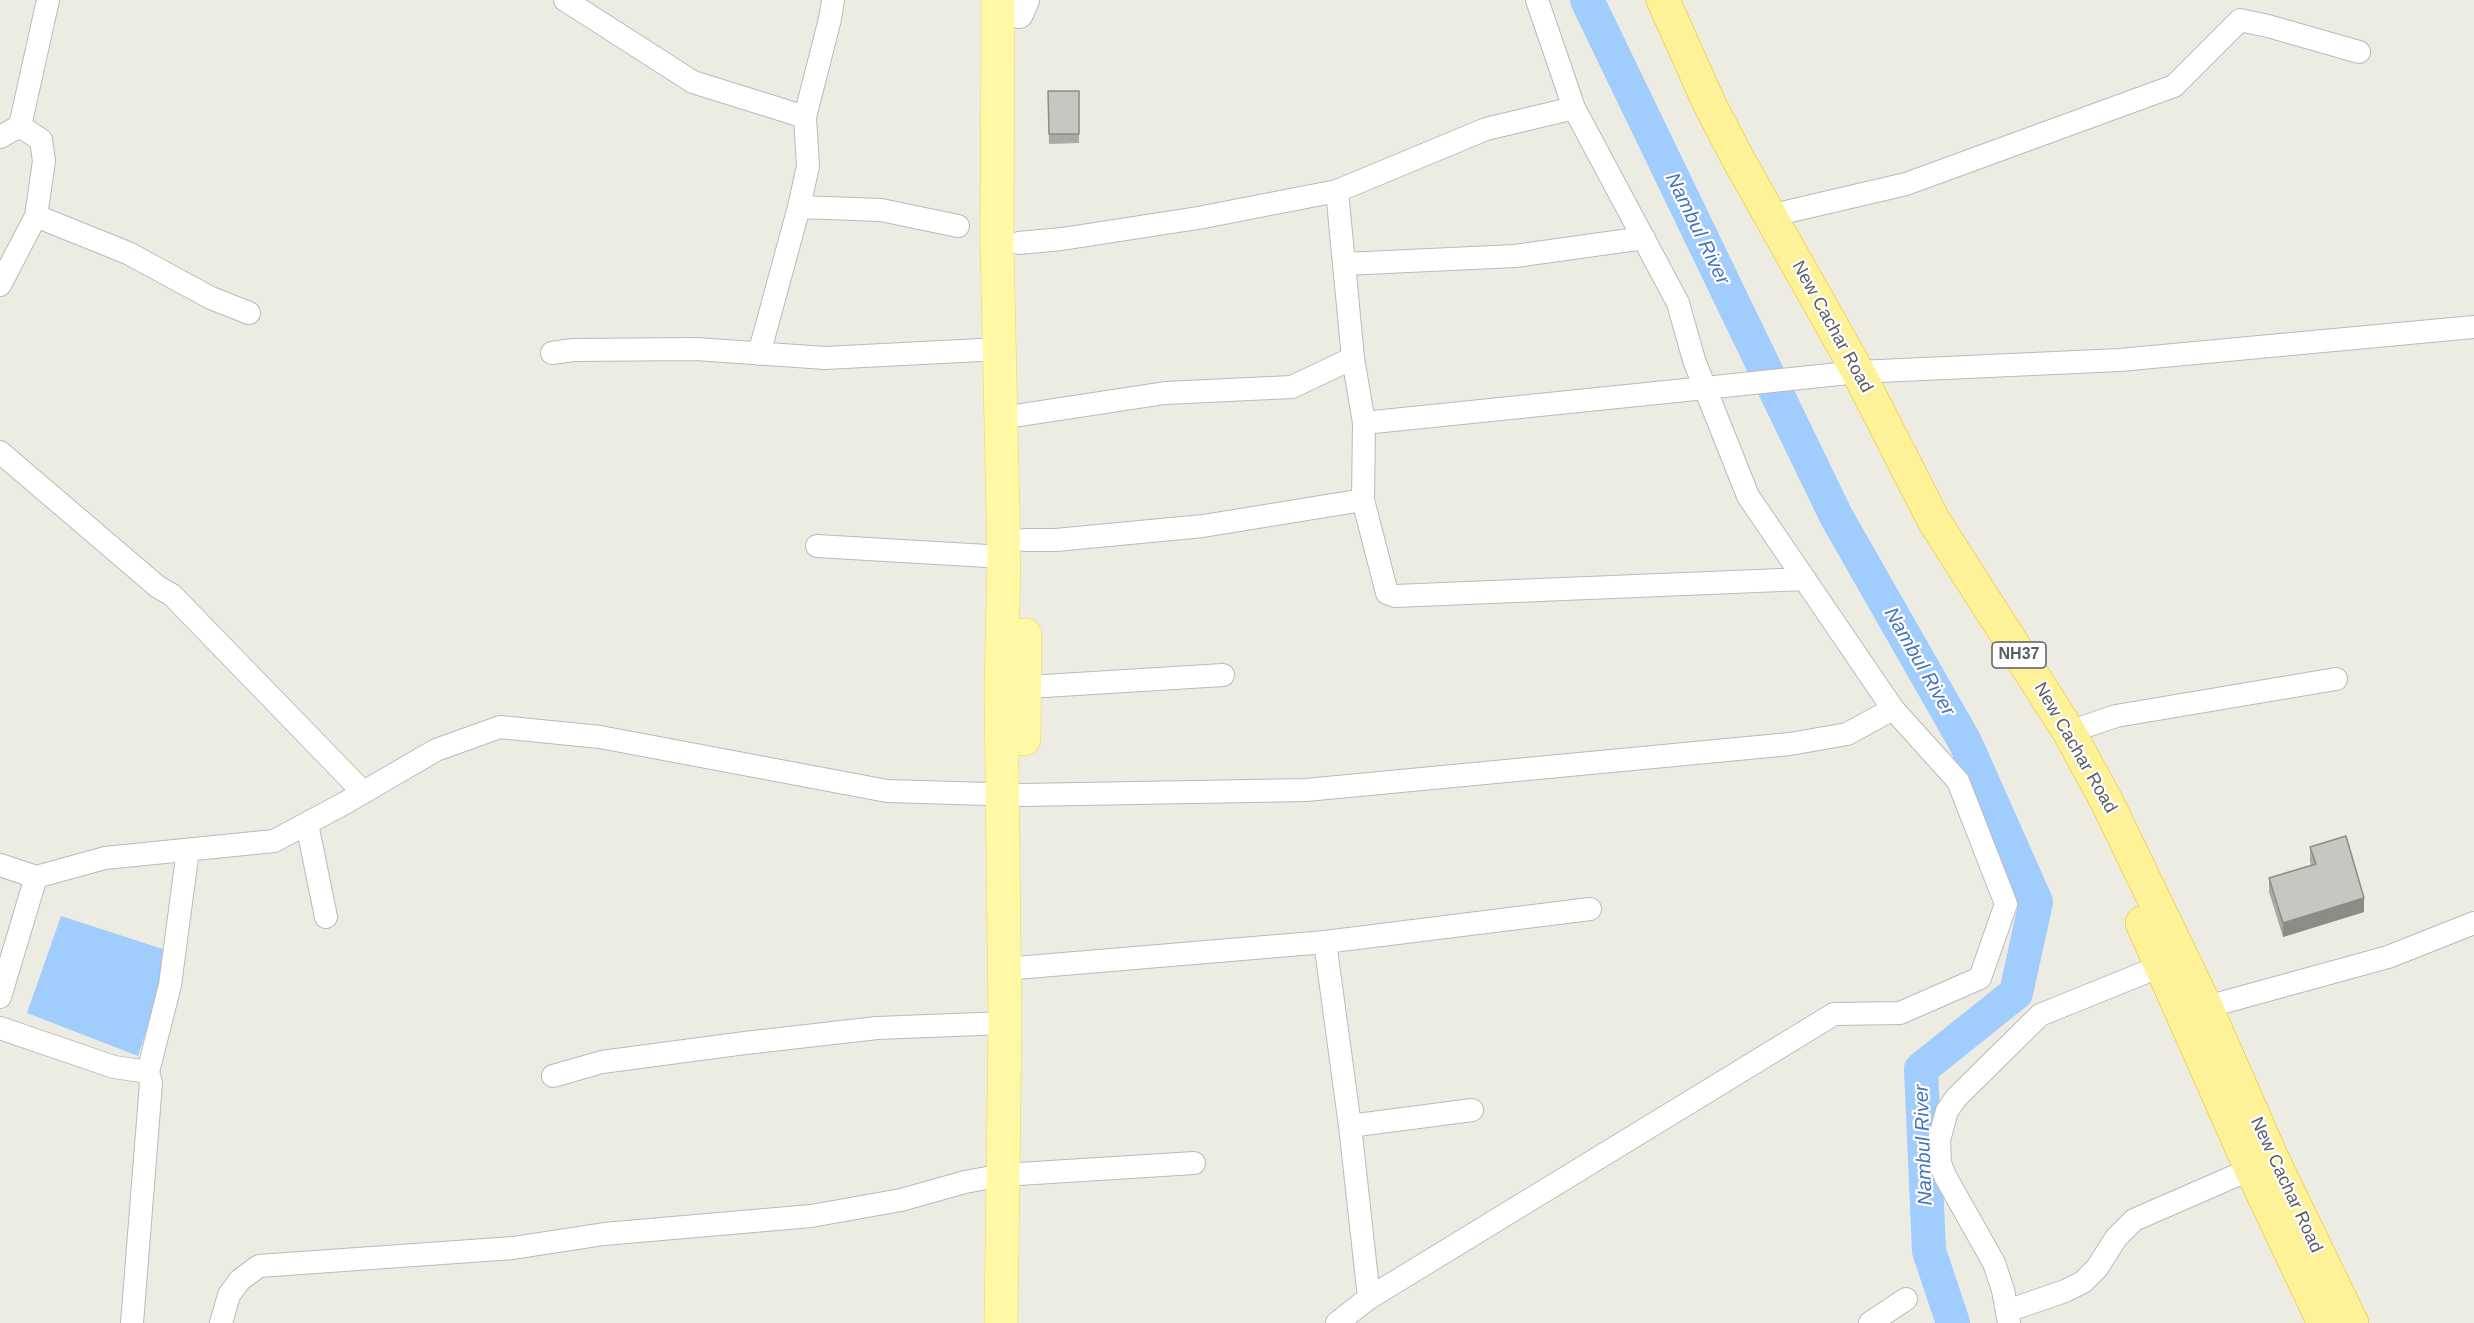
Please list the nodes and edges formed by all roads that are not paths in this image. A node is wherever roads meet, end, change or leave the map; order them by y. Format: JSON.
{"nodes":[{"id":1,"x":48,"y":0,"type":"edge"},
{"id":2,"x":565,"y":0,"type":"edge"},
{"id":3,"x":833,"y":0,"type":"edge"},
{"id":4,"x":1537,"y":0,"type":"edge"},
{"id":5,"x":1640,"y":0,"type":"edge"},
{"id":6,"x":1663,"y":0,"type":"edge"},
{"id":7,"x":1008,"y":6,"type":"edge"},
{"id":8,"x":2359,"y":52,"type":"dead end"},
{"id":9,"x":1574,"y":108,"type":"junction"},
{"id":10,"x":805,"y":117,"type":"junction"},
{"id":11,"x":20,"y":126,"type":"junction"},
{"id":12,"x":0,"y":137,"type":"edge"},
{"id":13,"x":1337,"y":191,"type":"junction"},
{"id":14,"x":799,"y":207,"type":"junction"},
{"id":15,"x":36,"y":216,"type":"junction"},
{"id":16,"x":1769,"y":216,"type":"junction"},
{"id":17,"x":958,"y":226,"type":"dead end"},
{"id":18,"x":1644,"y":238,"type":"junction"},
{"id":19,"x":1019,"y":243,"type":"junction"},
{"id":20,"x":1344,"y":264,"type":"junction"},
{"id":21,"x":0,"y":285,"type":"edge"},
{"id":22,"x":249,"y":313,"type":"dead end"},
{"id":23,"x":2474,"y":327,"type":"edge"},
{"id":24,"x":1000,"y":349,"type":"junction"},
{"id":25,"x":552,"y":353,"type":"dead end"},
{"id":26,"x":759,"y":354,"type":"junction"},
{"id":27,"x":1353,"y":358,"type":"junction"},
{"id":28,"x":1842,"y":373,"type":"junction"},
{"id":29,"x":1705,"y":388,"type":"junction"},
{"id":30,"x":1011,"y":416,"type":"junction"},
{"id":31,"x":1365,"y":423,"type":"junction"},
{"id":32,"x":0,"y":452,"type":"edge"},
{"id":33,"x":1363,"y":500,"type":"junction"},
{"id":34,"x":817,"y":546,"type":"dead end"},
{"id":35,"x":1014,"y":549,"type":"junction"},
{"id":36,"x":1805,"y":579,"type":"junction"},
{"id":37,"x":1223,"y":675,"type":"dead end"},
{"id":38,"x":2336,"y":679,"type":"dead end"},
{"id":39,"x":1013,"y":688,"type":"junction"},
{"id":40,"x":1893,"y":709,"type":"junction"},
{"id":41,"x":2069,"y":732,"type":"junction"},
{"id":42,"x":363,"y":792,"type":"junction"},
{"id":43,"x":1013,"y":794,"type":"junction"},
{"id":44,"x":307,"y":824,"type":"junction"},
{"id":45,"x":188,"y":850,"type":"junction"},
{"id":46,"x":0,"y":865,"type":"edge"},
{"id":47,"x":36,"y":877,"type":"junction"},
{"id":48,"x":1590,"y":909,"type":"dead end"},
{"id":49,"x":326,"y":917,"type":"dead end"},
{"id":50,"x":2474,"y":923,"type":"edge"},
{"id":51,"x":1325,"y":942,"type":"junction"},
{"id":52,"x":2161,"y":966,"type":"junction"},
{"id":53,"x":1014,"y":969,"type":"junction"},
{"id":54,"x":0,"y":997,"type":"edge"},
{"id":55,"x":2194,"y":1010,"type":"junction"},
{"id":56,"x":1005,"y":1023,"type":"junction"},
{"id":57,"x":0,"y":1028,"type":"edge"},
{"id":58,"x":148,"y":1072,"type":"junction"},
{"id":59,"x":553,"y":1076,"type":"dead end"},
{"id":60,"x":1472,"y":1110,"type":"dead end"},
{"id":61,"x":1350,"y":1126,"type":"junction"},
{"id":62,"x":1194,"y":1163,"type":"dead end"},
{"id":63,"x":2251,"y":1169,"type":"junction"},
{"id":64,"x":1012,"y":1174,"type":"junction"},
{"id":65,"x":1369,"y":1298,"type":"junction"},
{"id":66,"x":1906,"y":1299,"type":"dead end"},
{"id":67,"x":2008,"y":1317,"type":"edge"},
{"id":68,"x":2343,"y":1322,"type":"edge"},
{"id":69,"x":132,"y":1323,"type":"edge"},
{"id":70,"x":221,"y":1323,"type":"edge"},
{"id":71,"x":1001,"y":1323,"type":"edge"},
{"id":72,"x":1023,"y":1323,"type":"edge"},
{"id":73,"x":1337,"y":1323,"type":"edge"},
{"id":74,"x":1870,"y":1323,"type":"edge"}],
"edges":[{"from":1,"to":11,"type":"street"},
{"from":2,"to":10,"type":"street"},
{"from":3,"to":10,"type":"street"},
{"from":4,"to":9,"type":"street"},
{"from":5,"to":28,"type":"highway","name":"New Cachar Road","number":"NH37"},
{"from":6,"to":16,"type":"highway","name":"New Cachar Road","number":"NH37"},
{"from":7,"to":19,"type":"main road"},
{"from":7,"to":24,"type":"main road"},
{"from":8,"to":16,"type":"street"},
{"from":9,"to":13,"type":"street"},
{"from":9,"to":18,"type":"street"},
{"from":10,"to":14,"type":"street"},
{"from":11,"to":12,"type":"street"},
{"from":11,"to":15,"type":"street"},
{"from":13,"to":19,"type":"street"},
{"from":13,"to":20,"type":"street"},
{"from":14,"to":17,"type":"street"},
{"from":14,"to":26,"type":"street"},
{"from":15,"to":21,"type":"street"},
{"from":15,"to":22,"type":"street"},
{"from":16,"to":28,"type":"highway","name":"New Cachar Road","number":"NH37"},
{"from":18,"to":20,"type":"street"},
{"from":18,"to":29,"type":"street"},
{"from":19,"to":30,"type":"main road"},
{"from":20,"to":27,"type":"street"},
{"from":23,"to":28,"type":"street"},
{"from":24,"to":26,"type":"street"},
{"from":24,"to":30,"type":"main road"},
{"from":25,"to":26,"type":"street"},
{"from":27,"to":30,"type":"street"},
{"from":27,"to":31,"type":"street"},
{"from":28,"to":29,"type":"street"},
{"from":28,"to":41,"type":"highway","name":"New Cachar Road","number":"NH37"},
{"from":28,"to":52,"type":"highway","name":"New Cachar Road","number":"NH37"},
{"from":29,"to":31,"type":"street"},
{"from":29,"to":36,"type":"street"},
{"from":30,"to":35,"type":"main road"},
{"from":31,"to":33,"type":"street"},
{"from":32,"to":42,"type":"street"},
{"from":33,"to":35,"type":"street"},
{"from":33,"to":36,"type":"street"},
{"from":34,"to":35,"type":"street"},
{"from":35,"to":39,"type":"main road"},
{"from":36,"to":40,"type":"street"},
{"from":37,"to":39,"type":"street"},
{"from":38,"to":41,"type":"street"},
{"from":39,"to":43,"type":"main road"},
{"from":40,"to":43,"type":"street"},
{"from":40,"to":65,"type":"street"},
{"from":41,"to":55,"type":"highway","name":"New Cachar Road","number":"NH37"},
{"from":42,"to":43,"type":"street"},
{"from":42,"to":44,"type":"street"},
{"from":43,"to":53,"type":"main road"},
{"from":44,"to":45,"type":"street"},
{"from":44,"to":49,"type":"street"},
{"from":45,"to":47,"type":"street"},
{"from":45,"to":58,"type":"street"},
{"from":46,"to":47,"type":"street"},
{"from":47,"to":54,"type":"street"},
{"from":48,"to":51,"type":"street"},
{"from":50,"to":55,"type":"street"},
{"from":51,"to":53,"type":"street"},
{"from":51,"to":61,"type":"street"},
{"from":52,"to":55,"type":"highway","name":"New Cachar Road","number":"NH37"},
{"from":52,"to":67,"type":"street"},
{"from":53,"to":56,"type":"main road"},
{"from":53,"to":64,"type":"main road"},
{"from":55,"to":63,"type":"highway","name":"New Cachar Road","number":"NH37"},
{"from":55,"to":68,"type":"highway","name":"New Cachar Road","number":"NH37"},
{"from":56,"to":59,"type":"street"},
{"from":56,"to":64,"type":"main road"},
{"from":57,"to":58,"type":"street"},
{"from":58,"to":69,"type":"street"},
{"from":60,"to":61,"type":"street"},
{"from":61,"to":65,"type":"street"},
{"from":62,"to":64,"type":"street"},
{"from":63,"to":67,"type":"street"},
{"from":63,"to":68,"type":"highway","name":"New Cachar Road","number":"NH37"},
{"from":64,"to":70,"type":"street"},
{"from":64,"to":71,"type":"main road"},
{"from":64,"to":72,"type":"main road"},
{"from":65,"to":73,"type":"street"},
{"from":66,"to":74,"type":"street"}]}
